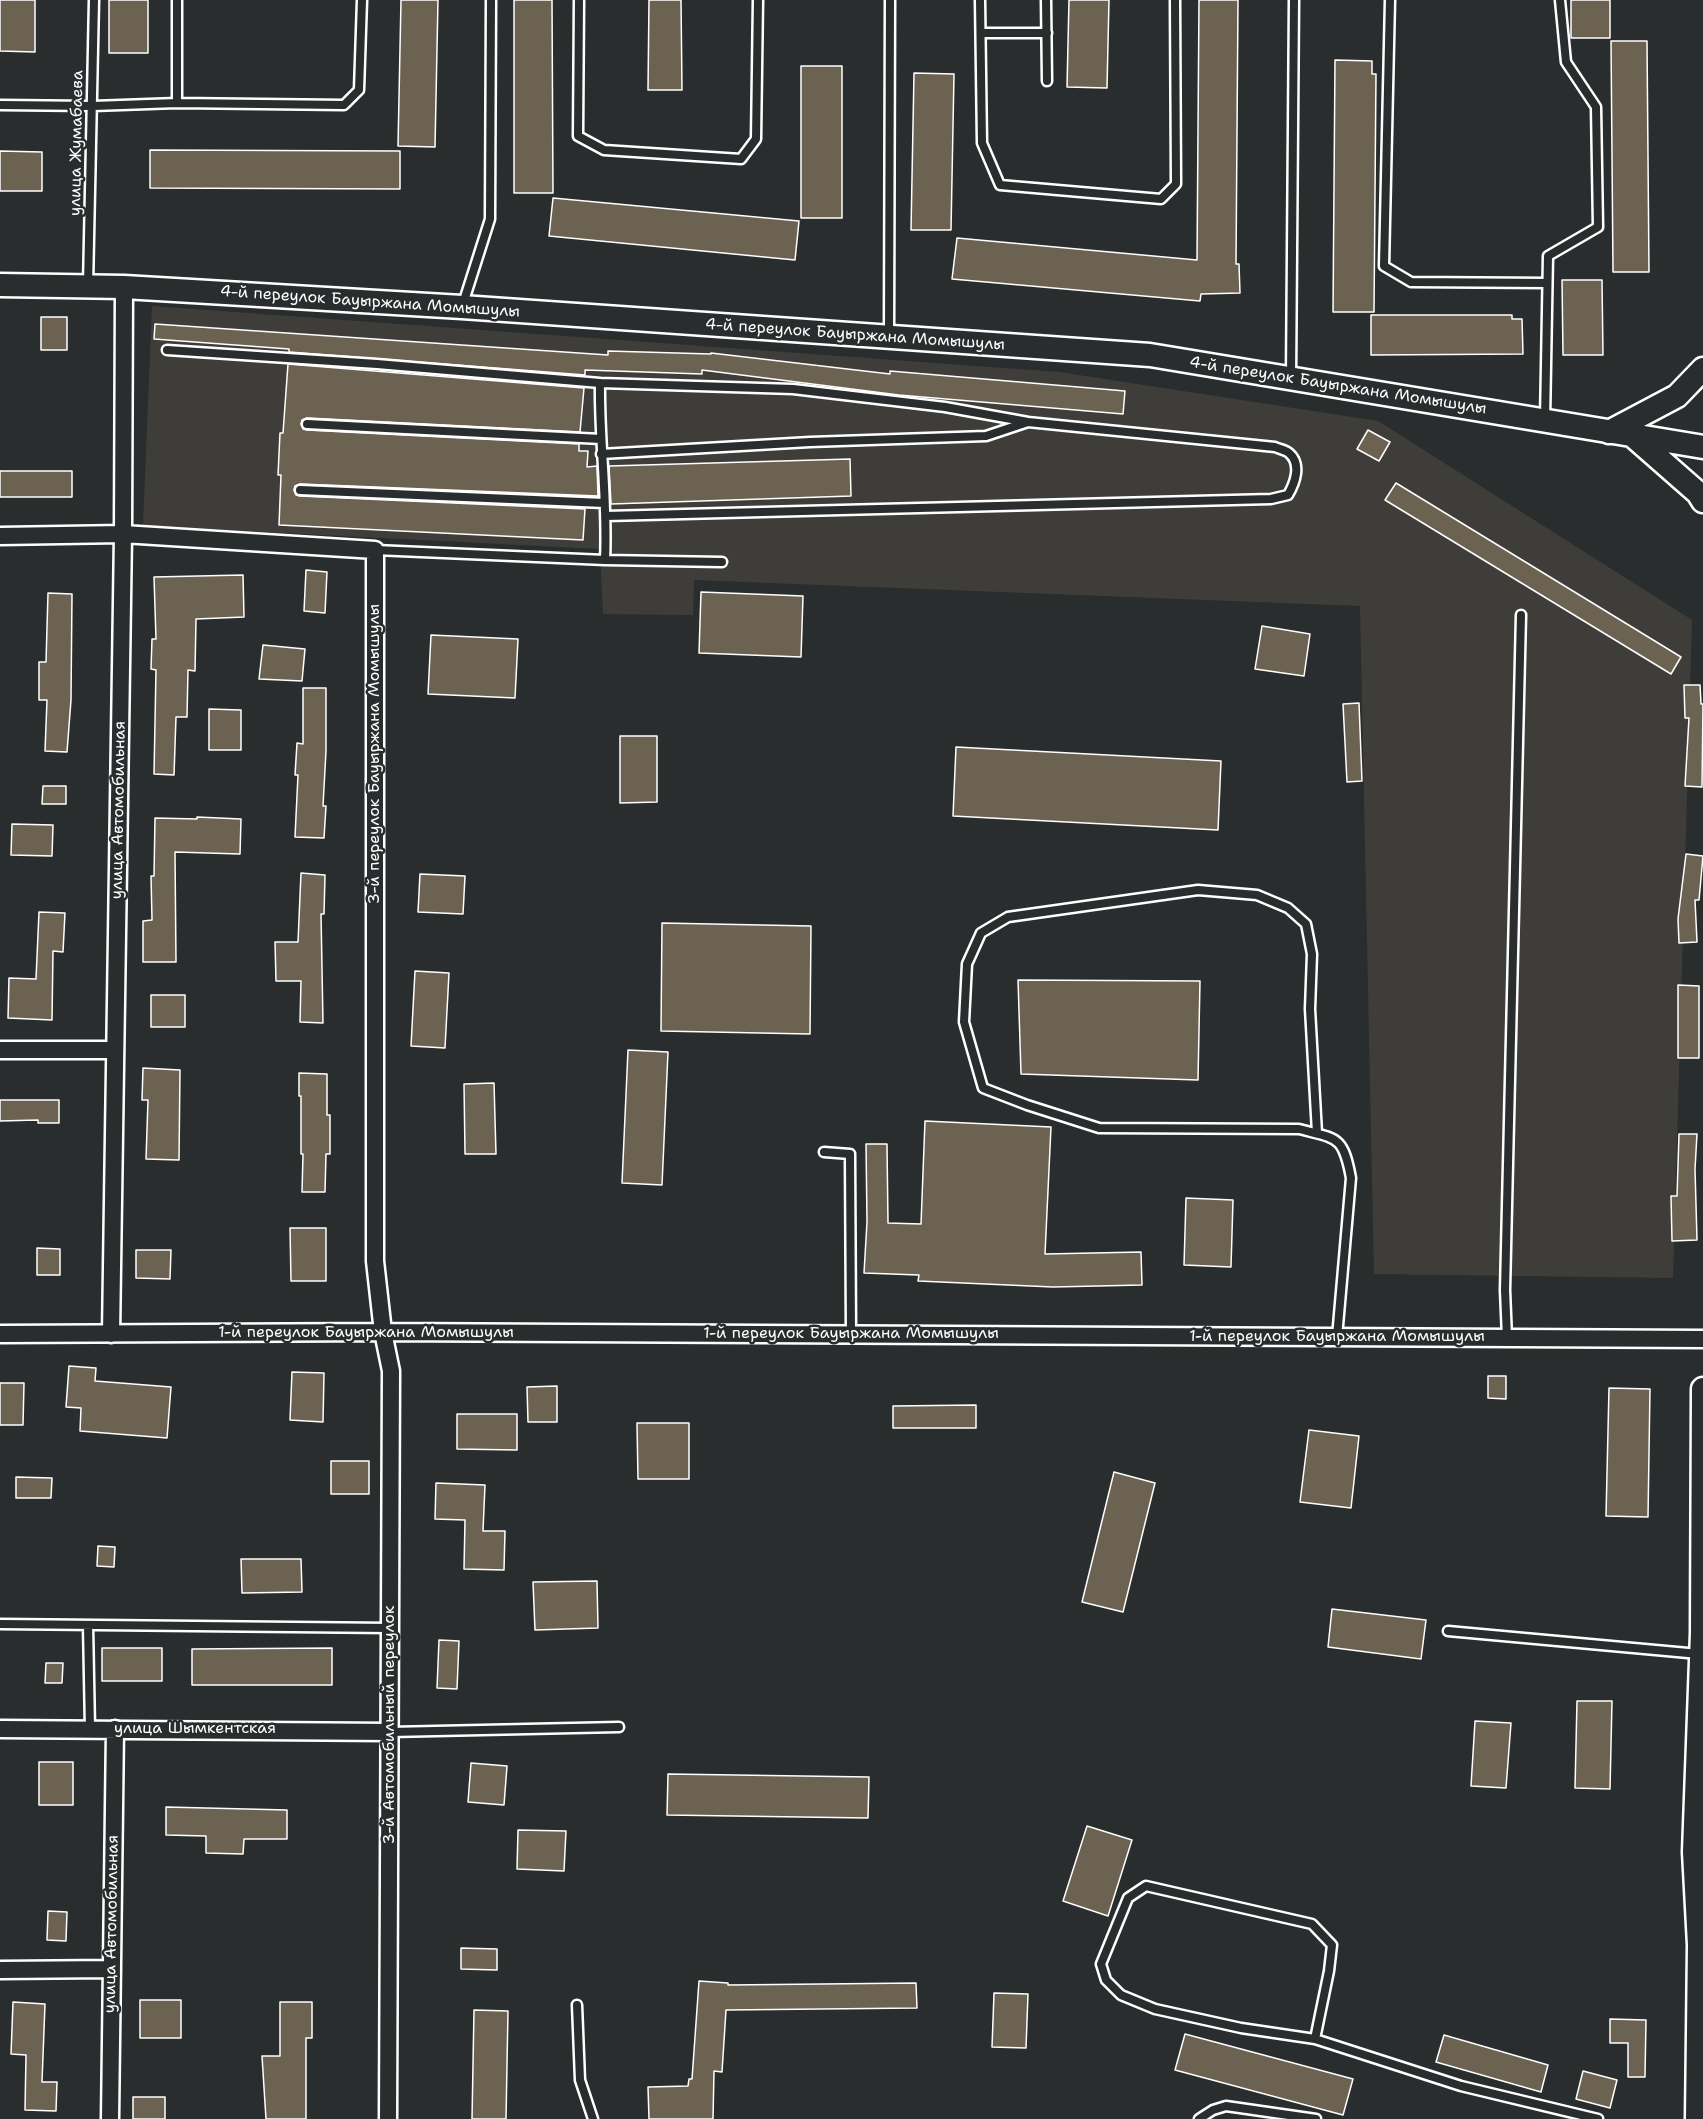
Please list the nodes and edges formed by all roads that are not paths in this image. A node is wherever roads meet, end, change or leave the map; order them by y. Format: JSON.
{"nodes":[{"id":1,"x":94,"y":0,"type":"edge"},
{"id":2,"x":177,"y":0,"type":"edge"},
{"id":3,"x":362,"y":0,"type":"edge"},
{"id":4,"x":491,"y":0,"type":"edge"},
{"id":5,"x":579,"y":0,"type":"edge"},
{"id":6,"x":758,"y":0,"type":"edge"},
{"id":7,"x":890,"y":0,"type":"edge"},
{"id":8,"x":980,"y":0,"type":"edge"},
{"id":9,"x":1046,"y":0,"type":"edge"},
{"id":10,"x":1175,"y":0,"type":"edge"},
{"id":11,"x":1294,"y":0,"type":"edge"},
{"id":12,"x":1390,"y":0,"type":"edge"},
{"id":13,"x":1560,"y":0,"type":"edge"},
{"id":14,"x":981,"y":33,"type":"junction"},
{"id":15,"x":1047,"y":33,"type":"junction"},
{"id":16,"x":1047,"y":81,"type":"dead end"},
{"id":17,"x":177,"y":103,"type":"junction"},
{"id":18,"x":0,"y":105,"type":"edge"},
{"id":19,"x":93,"y":106,"type":"junction"},
{"id":20,"x":1547,"y":283,"type":"junction"},
{"id":21,"x":0,"y":285,"type":"edge"},
{"id":22,"x":88,"y":286,"type":"junction"},
{"id":23,"x":124,"y":286,"type":"junction"},
{"id":24,"x":462,"y":307,"type":"junction"},
{"id":25,"x":889,"y":337,"type":"junction"},
{"id":26,"x":167,"y":350,"type":"dead end"},
{"id":27,"x":1703,"y":369,"type":"edge"},
{"id":28,"x":1291,"y":379,"type":"junction"},
{"id":29,"x":600,"y":383,"type":"junction"},
{"id":30,"x":1545,"y":421,"type":"junction"},
{"id":31,"x":1028,"y":422,"type":"junction"},
{"id":32,"x":307,"y":424,"type":"dead end"},
{"id":33,"x":1609,"y":432,"type":"junction"},
{"id":34,"x":1633,"y":436,"type":"junction"},
{"id":35,"x":601,"y":439,"type":"junction"},
{"id":36,"x":1703,"y":447,"type":"edge"},
{"id":37,"x":602,"y":454,"type":"junction"},
{"id":38,"x":300,"y":490,"type":"dead end"},
{"id":39,"x":1703,"y":501,"type":"edge"},
{"id":40,"x":604,"y":503,"type":"junction"},
{"id":41,"x":606,"y":516,"type":"junction"},
{"id":42,"x":123,"y":534,"type":"junction"},
{"id":43,"x":0,"y":536,"type":"edge"},
{"id":44,"x":375,"y":550,"type":"junction"},
{"id":45,"x":605,"y":560,"type":"junction"},
{"id":46,"x":722,"y":562,"type":"dead end"},
{"id":47,"x":1521,"y":615,"type":"dead end"},
{"id":48,"x":0,"y":1050,"type":"edge"},
{"id":49,"x":115,"y":1050,"type":"junction"},
{"id":50,"x":1317,"y":1133,"type":"junction"},
{"id":51,"x":824,"y":1152,"type":"dead end"},
{"id":52,"x":383,"y":1332,"type":"junction"},
{"id":53,"x":0,"y":1334,"type":"edge"},
{"id":54,"x":111,"y":1334,"type":"junction"},
{"id":55,"x":851,"y":1334,"type":"junction"},
{"id":56,"x":1337,"y":1337,"type":"junction"},
{"id":57,"x":1507,"y":1338,"type":"junction"},
{"id":58,"x":1703,"y":1339,"type":"edge"},
{"id":59,"x":1703,"y":1389,"type":"edge"},
{"id":60,"x":0,"y":1624,"type":"edge"},
{"id":61,"x":88,"y":1625,"type":"junction"},
{"id":62,"x":390,"y":1628,"type":"junction"},
{"id":63,"x":1448,"y":1630,"type":"dead end"},
{"id":64,"x":1702,"y":1640,"type":"edge"},
{"id":65,"x":619,"y":1727,"type":"dead end"},
{"id":66,"x":0,"y":1729,"type":"edge"},
{"id":67,"x":90,"y":1729,"type":"junction"},
{"id":68,"x":115,"y":1729,"type":"junction"},
{"id":69,"x":390,"y":1732,"type":"junction"},
{"id":70,"x":1701,"y":1945,"type":"edge"},
{"id":71,"x":111,"y":1969,"type":"junction"},
{"id":72,"x":0,"y":1970,"type":"edge"},
{"id":73,"x":577,"y":2005,"type":"dead end"},
{"id":74,"x":1315,"y":2038,"type":"junction"},
{"id":75,"x":1699,"y":2111,"type":"edge"},
{"id":76,"x":110,"y":2119,"type":"edge"},
{"id":77,"x":388,"y":2119,"type":"edge"},
{"id":78,"x":593,"y":2119,"type":"edge"},
{"id":79,"x":1199,"y":2119,"type":"edge"},
{"id":80,"x":1316,"y":2119,"type":"edge"},
{"id":81,"x":1598,"y":2119,"type":"edge"}],
"edges":[{"from":1,"to":19,"type":"lane","name":"улица Жумабаева"},
{"from":2,"to":17,"type":"lane"},
{"from":3,"to":17,"type":"lane"},
{"from":4,"to":24,"type":"lane"},
{"from":5,"to":6,"type":"lane"},
{"from":7,"to":25,"type":"lane"},
{"from":8,"to":14,"type":"lane"},
{"from":9,"to":15,"type":"lane"},
{"from":10,"to":14,"type":"lane"},
{"from":11,"to":28,"type":"lane"},
{"from":12,"to":20,"type":"lane"},
{"from":13,"to":20,"type":"lane"},
{"from":14,"to":15,"type":"lane"},
{"from":15,"to":16,"type":"lane"},
{"from":17,"to":19,"type":"lane"},
{"from":18,"to":19,"type":"lane"},
{"from":19,"to":22,"type":"lane","name":"улица Жумабаева"},
{"from":20,"to":30,"type":"lane"},
{"from":21,"to":22,"type":"street","name":"4-й переулок Бауыржана Момышулы"},
{"from":22,"to":23,"type":"street","name":"4-й переулок Бауыржана Момышулы"},
{"from":23,"to":24,"type":"street","name":"4-й переулок Бауыржана Момышулы"},
{"from":23,"to":42,"type":"street","name":"улица Автомобильная"},
{"from":24,"to":25,"type":"street","name":"4-й переулок Бауыржана Момышулы"},
{"from":25,"to":28,"type":"street","name":"4-й переулок Бауыржана Момышулы"},
{"from":26,"to":29,"type":"lane"},
{"from":27,"to":33,"type":"street"},
{"from":28,"to":30,"type":"street","name":"4-й переулок Бауыржана Момышулы"},
{"from":29,"to":31,"type":"lane"},
{"from":29,"to":35,"type":"lane"},
{"from":30,"to":33,"type":"street","name":"4-й переулок Бауыржана Момышулы"},
{"from":31,"to":37,"type":"lane"},
{"from":31,"to":41,"type":"lane"},
{"from":32,"to":35,"type":"lane"},
{"from":33,"to":34,"type":"street","name":"4-й переулок Бауыржана Момышулы"},
{"from":34,"to":36,"type":"street","name":"4-й переулок Бауыржана Момышулы"},
{"from":34,"to":39,"type":"street"},
{"from":35,"to":37,"type":"lane"},
{"from":37,"to":40,"type":"lane"},
{"from":38,"to":40,"type":"lane"},
{"from":40,"to":41,"type":"lane"},
{"from":41,"to":45,"type":"lane"},
{"from":42,"to":43,"type":"street"},
{"from":42,"to":44,"type":"street"},
{"from":42,"to":49,"type":"street","name":"улица Автомобильная"},
{"from":44,"to":45,"type":"lane"},
{"from":44,"to":52,"type":"street","name":"3-й переулок Бауыржана Момышулы"},
{"from":45,"to":46,"type":"lane"},
{"from":47,"to":57,"type":"lane"},
{"from":48,"to":49,"type":"street"},
{"from":49,"to":54,"type":"street","name":"улица Автомобильная"},
{"from":50,"to":50,"type":"lane"},
{"from":50,"to":56,"type":"lane"},
{"from":51,"to":55,"type":"lane"},
{"from":52,"to":54,"type":"street","name":"1-й переулок Бауыржана Момышулы"},
{"from":52,"to":55,"type":"street","name":"1-й переулок Бауыржана Момышулы"},
{"from":52,"to":62,"type":"street","name":"3-й Автомобильный переулок"},
{"from":53,"to":54,"type":"street","name":"1-й переулок Бауыржана Момышулы"},
{"from":55,"to":56,"type":"street","name":"1-й переулок Бауыржана Момышулы"},
{"from":56,"to":57,"type":"street","name":"1-й переулок Бауыржана Момышулы"},
{"from":57,"to":58,"type":"street","name":"1-й переулок Бауыржана Момышулы"},
{"from":59,"to":64,"type":"street"},
{"from":60,"to":61,"type":"lane"},
{"from":61,"to":62,"type":"lane"},
{"from":61,"to":67,"type":"lane"},
{"from":62,"to":69,"type":"street","name":"3-й Автомобильный переулок"},
{"from":63,"to":64,"type":"lane"},
{"from":64,"to":70,"type":"street"},
{"from":65,"to":69,"type":"lane"},
{"from":66,"to":67,"type":"street","name":"улица Шымкентская"},
{"from":67,"to":68,"type":"street","name":"улица Шымкентская"},
{"from":68,"to":69,"type":"street","name":"улица Шымкентская"},
{"from":68,"to":71,"type":"street","name":"улица Автомобильная"},
{"from":69,"to":77,"type":"street","name":"3-й Автомобильный переулок"},
{"from":70,"to":75,"type":"street"},
{"from":71,"to":72,"type":"street"},
{"from":71,"to":76,"type":"street","name":"улица Автомобильная"},
{"from":73,"to":78,"type":"lane"},
{"from":74,"to":74,"type":"lane"},
{"from":74,"to":81,"type":"lane"},
{"from":79,"to":80,"type":"lane"}]}
